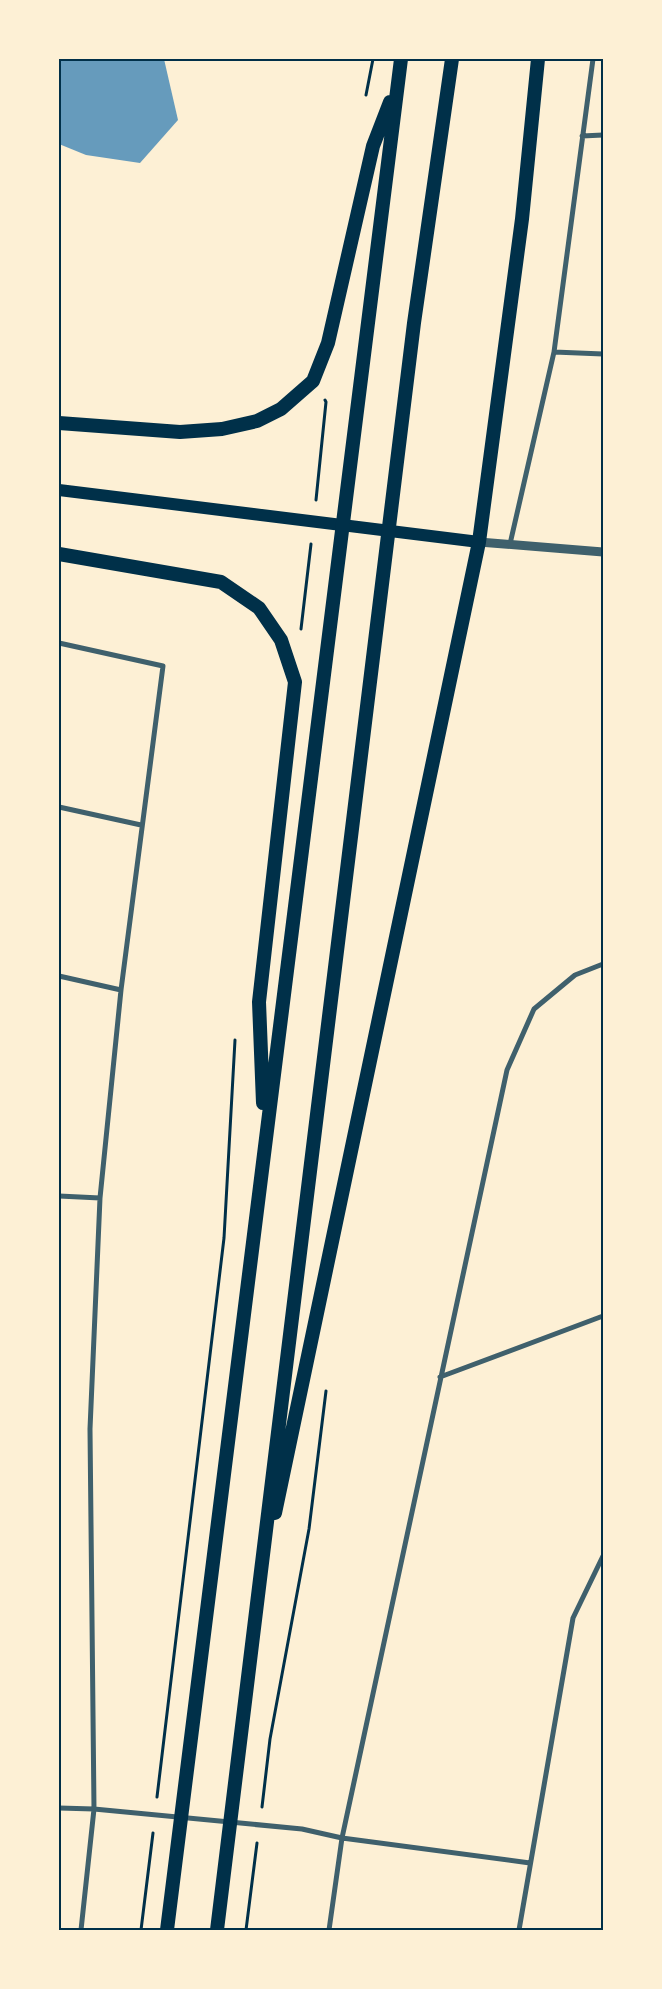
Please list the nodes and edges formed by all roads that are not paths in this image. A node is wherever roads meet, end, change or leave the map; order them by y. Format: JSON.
{"nodes":[{"id":1,"x":402,"y":59,"type":"edge"},
{"id":2,"x":452,"y":59,"type":"edge"},
{"id":3,"x":538,"y":59,"type":"edge"},
{"id":4,"x":594,"y":59,"type":"edge"},
{"id":5,"x":398,"y":82,"type":"junction"},
{"id":6,"x":603,"y":135,"type":"edge"},
{"id":7,"x":582,"y":136,"type":"junction"},
{"id":8,"x":554,"y":352,"type":"junction"},
{"id":9,"x":603,"y":354,"type":"edge"},
{"id":10,"x":59,"y":423,"type":"edge"},
{"id":11,"x":59,"y":490,"type":"edge"},
{"id":12,"x":479,"y":542,"type":"junction"},
{"id":13,"x":510,"y":544,"type":"junction"},
{"id":14,"x":603,"y":552,"type":"edge"},
{"id":15,"x":59,"y":554,"type":"edge"},
{"id":16,"x":59,"y":643,"type":"edge"},
{"id":17,"x":59,"y":807,"type":"edge"},
{"id":18,"x":141,"y":826,"type":"junction"},
{"id":19,"x":603,"y":964,"type":"edge"},
{"id":20,"x":59,"y":976,"type":"edge"},
{"id":21,"x":121,"y":990,"type":"junction"},
{"id":22,"x":265,"y":1144,"type":"junction"},
{"id":23,"x":59,"y":1196,"type":"edge"},
{"id":24,"x":100,"y":1198,"type":"junction"},
{"id":25,"x":603,"y":1316,"type":"edge"},
{"id":26,"x":440,"y":1377,"type":"junction"},
{"id":27,"x":603,"y":1556,"type":"edge"},
{"id":28,"x":257,"y":1594,"type":"junction"},
{"id":29,"x":59,"y":1808,"type":"edge"},
{"id":30,"x":94,"y":1808,"type":"junction"},
{"id":31,"x":342,"y":1838,"type":"junction"},
{"id":32,"x":530,"y":1863,"type":"junction"},
{"id":33,"x":81,"y":1930,"type":"edge"},
{"id":34,"x":167,"y":1930,"type":"edge"},
{"id":35,"x":217,"y":1930,"type":"edge"},
{"id":36,"x":329,"y":1930,"type":"edge"},
{"id":37,"x":519,"y":1930,"type":"edge"}],
"edges":[{"from":1,"to":5,"type":"highway"},
{"from":2,"to":28,"type":"highway"},
{"from":3,"to":12,"type":"highway"},
{"from":4,"to":7,"type":"street"},
{"from":5,"to":10,"type":"highway"},
{"from":5,"to":22,"type":"highway"},
{"from":6,"to":7,"type":"street"},
{"from":7,"to":8,"type":"street"},
{"from":8,"to":9,"type":"street"},
{"from":8,"to":13,"type":"street"},
{"from":11,"to":12,"type":"main road"},
{"from":12,"to":13,"type":"street"},
{"from":12,"to":28,"type":"highway"},
{"from":13,"to":14,"type":"street"},
{"from":15,"to":22,"type":"highway"},
{"from":16,"to":18,"type":"street"},
{"from":17,"to":18,"type":"street"},
{"from":18,"to":21,"type":"street"},
{"from":19,"to":26,"type":"street"},
{"from":20,"to":21,"type":"street"},
{"from":21,"to":24,"type":"street"},
{"from":22,"to":34,"type":"highway"},
{"from":23,"to":24,"type":"street"},
{"from":24,"to":30,"type":"street"},
{"from":25,"to":26,"type":"street"},
{"from":26,"to":31,"type":"street"},
{"from":27,"to":32,"type":"street"},
{"from":28,"to":35,"type":"highway"},
{"from":29,"to":30,"type":"street"},
{"from":30,"to":31,"type":"street"},
{"from":30,"to":33,"type":"street"},
{"from":31,"to":32,"type":"street"},
{"from":31,"to":36,"type":"street"},
{"from":32,"to":37,"type":"street"}]}
